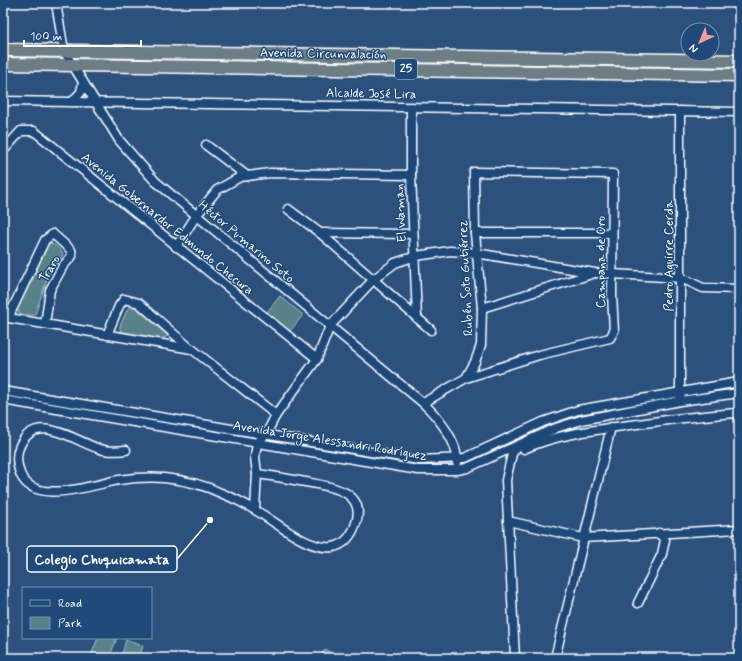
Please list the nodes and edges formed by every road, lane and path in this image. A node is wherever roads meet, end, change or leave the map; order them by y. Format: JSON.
{"nodes":[{"id":1,"x":56,"y":3,"type":"edge"},
{"id":2,"x":3,"y":50,"type":"edge"},
{"id":3,"x":64,"y":51,"type":"junction"},
{"id":4,"x":739,"y":61,"type":"edge"},
{"id":5,"x":3,"y":64,"type":"edge"},
{"id":6,"x":72,"y":64,"type":"junction"},
{"id":7,"x":739,"y":75,"type":"edge"},
{"id":8,"x":83,"y":82,"type":"junction"},
{"id":9,"x":3,"y":101,"type":"edge"},
{"id":10,"x":72,"y":102,"type":"junction"},
{"id":11,"x":96,"y":103,"type":"junction"},
{"id":12,"x":411,"y":107,"type":"junction"},
{"id":13,"x":680,"y":111,"type":"junction"},
{"id":14,"x":739,"y":112,"type":"edge"},
{"id":15,"x":206,"y":145,"type":"dead end"},
{"id":16,"x":3,"y":151,"type":"edge"},
{"id":17,"x":474,"y":172,"type":"joint"},
{"id":18,"x":411,"y":175,"type":"junction"},
{"id":19,"x":247,"y":176,"type":"junction"},
{"id":20,"x":288,"y":209,"type":"dead end"},
{"id":21,"x":196,"y":216,"type":"junction"},
{"id":22,"x":320,"y":233,"type":"junction"},
{"id":23,"x":475,"y":233,"type":"junction"},
{"id":24,"x":612,"y":233,"type":"junction"},
{"id":25,"x":413,"y":234,"type":"junction"},
{"id":26,"x":176,"y":247,"type":"junction"},
{"id":27,"x":476,"y":253,"type":"junction"},
{"id":28,"x":416,"y":256,"type":"junction"},
{"id":29,"x":595,"y":273,"type":"junction"},
{"id":30,"x":613,"y":274,"type":"junction"},
{"id":31,"x":681,"y":278,"type":"junction"},
{"id":32,"x":374,"y":279,"type":"junction"},
{"id":33,"x":739,"y":289,"type":"edge"},
{"id":34,"x":482,"y":308,"type":"junction"},
{"id":35,"x":5,"y":318,"type":"edge"},
{"id":36,"x":417,"y":318,"type":"junction"},
{"id":37,"x":45,"y":324,"type":"junction"},
{"id":38,"x":330,"y":326,"type":"junction"},
{"id":39,"x":431,"y":330,"type":"dead end"},
{"id":40,"x":107,"y":335,"type":"junction"},
{"id":41,"x":192,"y":349,"type":"junction"},
{"id":42,"x":317,"y":359,"type":"junction"},
{"id":43,"x":466,"y":378,"type":"junction"},
{"id":44,"x":739,"y":382,"type":"edge"},
{"id":45,"x":3,"y":391,"type":"edge"},
{"id":46,"x":680,"y":392,"type":"junction"},
{"id":47,"x":739,"y":393,"type":"edge"},
{"id":48,"x":3,"y":400,"type":"edge"},
{"id":49,"x":680,"y":401,"type":"junction"},
{"id":50,"x":423,"y":403,"type":"junction"},
{"id":51,"x":739,"y":414,"type":"edge"},
{"id":52,"x":276,"y":415,"type":"junction"},
{"id":53,"x":130,"y":416,"type":"junction"},
{"id":54,"x":611,"y":427,"type":"junction"},
{"id":55,"x":266,"y":434,"type":"junction"},
{"id":56,"x":258,"y":443,"type":"junction"},
{"id":57,"x":126,"y":450,"type":"dead end"},
{"id":58,"x":514,"y":451,"type":"junction"},
{"id":59,"x":458,"y":458,"type":"junction"},
{"id":60,"x":457,"y":470,"type":"junction"},
{"id":61,"x":257,"y":474,"type":"junction"},
{"id":62,"x":255,"y":510,"type":"junction"},
{"id":63,"x":508,"y":521,"type":"junction"},
{"id":64,"x":739,"y":529,"type":"edge"},
{"id":65,"x":659,"y":533,"type":"junction"},
{"id":66,"x":584,"y":538,"type":"junction"},
{"id":67,"x":638,"y":603,"type":"dead end"},
{"id":68,"x":516,"y":658,"type":"edge"},
{"id":69,"x":555,"y":658,"type":"edge"}],
"edges":[{"from":1,"to":3,"type":"street","name":"Héctor Pumarino Soto"},
{"from":2,"to":3,"type":"highway","name":"Avenida Circunvalación","number":"25"},
{"from":3,"to":4,"type":"highway","name":"Avenida Circunvalación","number":"25"},
{"from":3,"to":6,"type":"street","name":"Héctor Pumarino Soto"},
{"from":5,"to":6,"type":"highway","name":"Avenida Circunvalación","number":"25"},
{"from":6,"to":7,"type":"highway","name":"Avenida Circunvalación","number":"25"},
{"from":6,"to":8,"type":"street","name":"Héctor Pumarino Soto"},
{"from":8,"to":10,"type":"street"},
{"from":8,"to":11,"type":"street","name":"Héctor Pumarino Soto"},
{"from":9,"to":10,"type":"street","name":"Alcalde José Lira"},
{"from":10,"to":11,"type":"street","name":"Alcalde José Lira"},
{"from":11,"to":12,"type":"street","name":"Alcalde José Lira"},
{"from":11,"to":21,"type":"street","name":"Héctor Pumarino Soto"},
{"from":12,"to":13,"type":"street","name":"Alcalde José Lira"},
{"from":12,"to":18,"type":"street","name":"El Waman"},
{"from":13,"to":14,"type":"street","name":"Alcalde José Lira"},
{"from":13,"to":31,"type":"street","name":"Pedro Aguirre Cerda"},
{"from":15,"to":19,"type":"street"},
{"from":16,"to":26,"type":"street","name":"Avenida Gobernardor Edmundo Checura"},
{"from":17,"to":23,"type":"street","name":"Rubén Soto Gutiérrez"},
{"from":17,"to":24,"type":"street","name":"Campana de Oro"},
{"from":18,"to":19,"type":"street"},
{"from":18,"to":25,"type":"street","name":"El Waman"},
{"from":19,"to":21,"type":"street"},
{"from":20,"to":22,"type":"street"},
{"from":21,"to":26,"type":"street"},
{"from":21,"to":38,"type":"street","name":"Héctor Pumarino Soto"},
{"from":22,"to":25,"type":"street"},
{"from":22,"to":32,"type":"street"},
{"from":23,"to":24,"type":"street"},
{"from":23,"to":27,"type":"street","name":"Rubén Soto Gutiérrez"},
{"from":24,"to":30,"type":"street","name":"Campana de Oro"},
{"from":25,"to":28,"type":"street","name":"El Waman"},
{"from":26,"to":42,"type":"street","name":"Avenida Gobernardor Edmundo Checura"},
{"from":27,"to":28,"type":"street"},
{"from":27,"to":29,"type":"street"},
{"from":27,"to":34,"type":"street","name":"Rubén Soto Gutiérrez"},
{"from":28,"to":32,"type":"street"},
{"from":28,"to":36,"type":"street","name":"El Waman"},
{"from":29,"to":30,"type":"street"},
{"from":29,"to":34,"type":"street"},
{"from":30,"to":31,"type":"street"},
{"from":30,"to":43,"type":"street","name":"Campana de Oro"},
{"from":31,"to":33,"type":"street"},
{"from":31,"to":46,"type":"street","name":"Pedro Aguirre Cerda"},
{"from":32,"to":36,"type":"street"},
{"from":32,"to":38,"type":"street"},
{"from":34,"to":43,"type":"street","name":"Rubén Soto Gutiérrez"},
{"from":35,"to":37,"type":"street"},
{"from":35,"to":37,"type":"street","name":"Traro"},
{"from":36,"to":39,"type":"street"},
{"from":37,"to":40,"type":"street"},
{"from":38,"to":42,"type":"street"},
{"from":38,"to":50,"type":"street","name":"Héctor Pumarino Soto"},
{"from":40,"to":41,"type":"street"},
{"from":40,"to":41,"type":"street"},
{"from":41,"to":52,"type":"street"},
{"from":42,"to":52,"type":"street"},
{"from":43,"to":50,"type":"street"},
{"from":44,"to":46,"type":"street","name":"Avenida Jorge Alessandri Rodríguez"},
{"from":45,"to":53,"type":"street","name":"Avenida Jorge Alessandri Rodríguez"},
{"from":46,"to":49,"type":"street","name":"Pedro Aguirre Cerda"},
{"from":46,"to":59,"type":"street","name":"Avenida Jorge Alessandri Rodríguez"},
{"from":47,"to":49,"type":"street","name":"Avenida Jorge Alessandri Rodríguez"},
{"from":48,"to":53,"type":"street","name":"Avenida Jorge Alessandri Rodríguez"},
{"from":49,"to":58,"type":"street","name":"Avenida Jorge Alessandri Rodríguez"},
{"from":50,"to":59,"type":"street","name":"Héctor Pumarino Soto"},
{"from":51,"to":54,"type":"street"},
{"from":52,"to":55,"type":"street"},
{"from":53,"to":55,"type":"street","name":"Avenida Jorge Alessandri Rodríguez"},
{"from":53,"to":56,"type":"street","name":"Avenida Jorge Alessandri Rodríguez"},
{"from":54,"to":58,"type":"street"},
{"from":54,"to":66,"type":"street"},
{"from":55,"to":56,"type":"street"},
{"from":55,"to":59,"type":"street","name":"Avenida Jorge Alessandri Rodríguez"},
{"from":56,"to":60,"type":"street","name":"Avenida Jorge Alessandri Rodríguez"},
{"from":56,"to":61,"type":"street"},
{"from":57,"to":62,"type":"street"},
{"from":58,"to":60,"type":"street","name":"Avenida Jorge Alessandri Rodríguez"},
{"from":58,"to":63,"type":"street"},
{"from":59,"to":60,"type":"street","name":"Héctor Pumarino Soto"},
{"from":61,"to":62,"type":"street"},
{"from":61,"to":62,"type":"street"},
{"from":63,"to":66,"type":"street"},
{"from":63,"to":68,"type":"street"},
{"from":64,"to":65,"type":"street"},
{"from":65,"to":66,"type":"street"},
{"from":65,"to":67,"type":"street"},
{"from":66,"to":69,"type":"street"}]}
